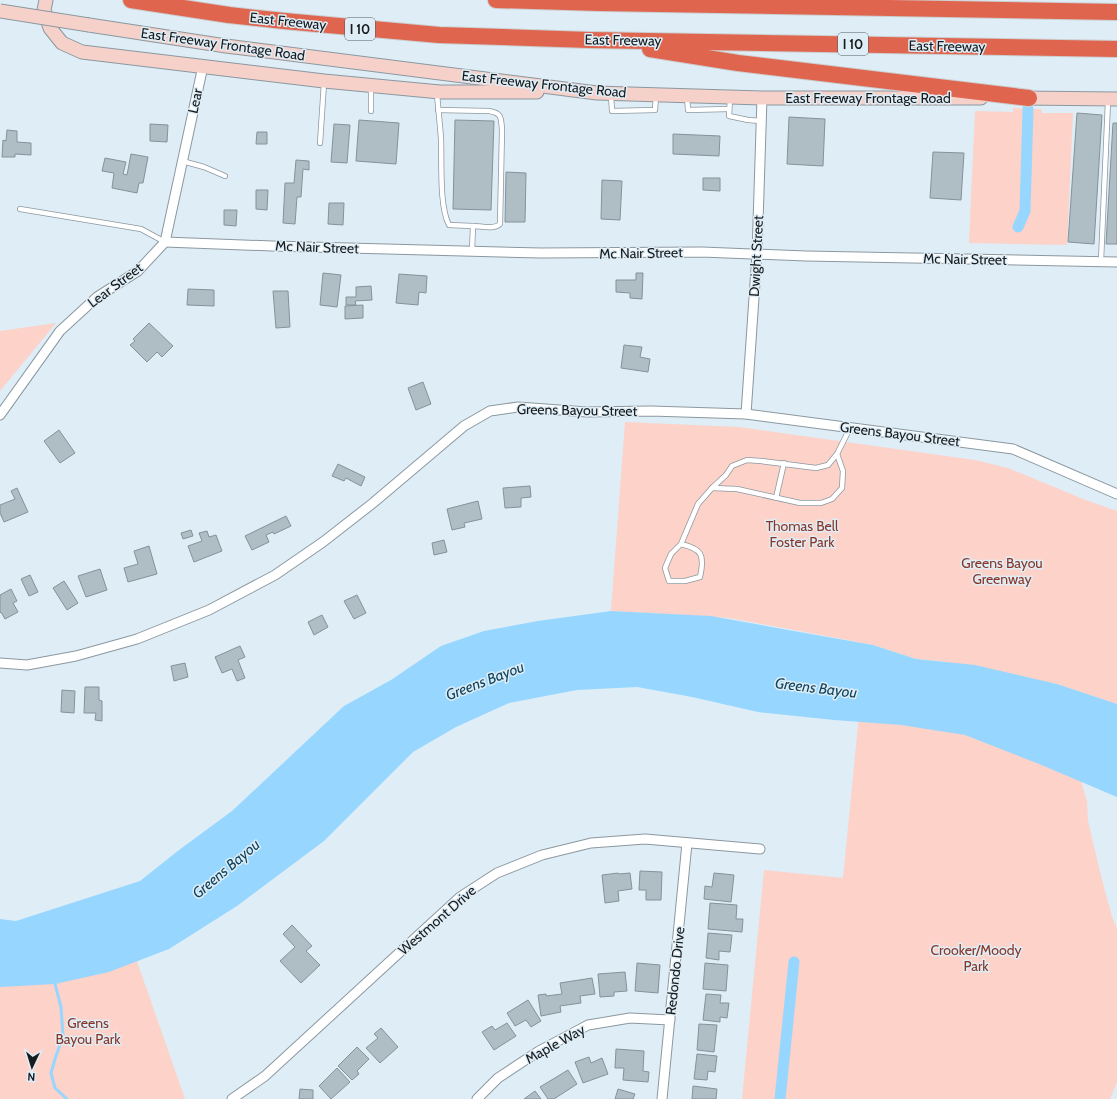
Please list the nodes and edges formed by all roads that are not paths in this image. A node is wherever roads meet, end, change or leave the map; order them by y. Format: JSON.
{"nodes":[{"id":1,"x":46,"y":0,"type":"edge"},
{"id":2,"x":132,"y":0,"type":"edge"},
{"id":3,"x":496,"y":0,"type":"edge"},
{"id":4,"x":506,"y":0,"type":"edge"},
{"id":5,"x":512,"y":0,"type":"edge"},
{"id":6,"x":0,"y":11,"type":"edge"},
{"id":7,"x":1117,"y":12,"type":"edge"},
{"id":8,"x":589,"y":40,"type":"junction"},
{"id":9,"x":1117,"y":49,"type":"edge"},
{"id":10,"x":203,"y":66,"type":"junction"},
{"id":11,"x":324,"y":81,"type":"junction"},
{"id":12,"x":371,"y":85,"type":"junction"},
{"id":13,"x":437,"y":91,"type":"junction"},
{"id":14,"x":597,"y":93,"type":"junction"},
{"id":15,"x":762,"y":98,"type":"junction"},
{"id":16,"x":1029,"y":98,"type":"junction"},
{"id":17,"x":1113,"y":99,"type":"edge"},
{"id":18,"x":729,"y":103,"type":"junction"},
{"id":19,"x":438,"y":110,"type":"junction"},
{"id":20,"x":371,"y":111,"type":"dead end"},
{"id":21,"x":761,"y":121,"type":"junction"},
{"id":22,"x":320,"y":143,"type":"dead end"},
{"id":23,"x":182,"y":161,"type":"junction"},
{"id":24,"x":224,"y":176,"type":"dead end"},
{"id":25,"x":20,"y":209,"type":"dead end"},
{"id":26,"x":472,"y":226,"type":"junction"},
{"id":27,"x":165,"y":242,"type":"junction"},
{"id":28,"x":472,"y":252,"type":"junction"},
{"id":29,"x":757,"y":254,"type":"junction"},
{"id":30,"x":1101,"y":261,"type":"junction"},
{"id":31,"x":1117,"y":262,"type":"edge"},
{"id":32,"x":746,"y":414,"type":"junction"},
{"id":33,"x":0,"y":415,"type":"edge"},
{"id":34,"x":850,"y":428,"type":"junction"},
{"id":35,"x":837,"y":454,"type":"junction"},
{"id":36,"x":784,"y":463,"type":"junction"},
{"id":37,"x":712,"y":488,"type":"junction"},
{"id":38,"x":1117,"y":494,"type":"edge"},
{"id":39,"x":776,"y":498,"type":"junction"},
{"id":40,"x":681,"y":544,"type":"junction"},
{"id":41,"x":0,"y":663,"type":"edge"},
{"id":42,"x":687,"y":843,"type":"junction"},
{"id":43,"x":760,"y":848,"type":"dead end"},
{"id":44,"x":670,"y":1020,"type":"junction"},
{"id":45,"x":232,"y":1099,"type":"edge"},
{"id":46,"x":477,"y":1099,"type":"edge"},
{"id":47,"x":662,"y":1099,"type":"edge"}],
"edges":[{"from":1,"to":10,"type":"main road"},
{"from":2,"to":8,"type":"highway","name":"East Freeway","number":"I 10"},
{"from":3,"to":4,"type":"highway"},
{"from":4,"to":5,"type":"highway"},
{"from":4,"to":7,"type":"highway"},
{"from":6,"to":14,"type":"main road","name":"East Freeway Frontage Road","bridge":true},
{"from":8,"to":9,"type":"highway","name":"East Freeway","number":"I 10"},
{"from":8,"to":16,"type":"highway"},
{"from":10,"to":11,"type":"main road"},
{"from":10,"to":23,"type":"street","name":"Lear"},
{"from":11,"to":12,"type":"main road"},
{"from":11,"to":22,"type":"lane"},
{"from":12,"to":13,"type":"main road"},
{"from":12,"to":20,"type":"lane"},
{"from":13,"to":14,"type":"main road"},
{"from":13,"to":19,"type":"lane"},
{"from":14,"to":18,"type":"main road","name":"East Freeway Frontage Road"},
{"from":15,"to":16,"type":"main road","name":"East Freeway Frontage Road"},
{"from":15,"to":18,"type":"main road","name":"East Freeway Frontage Road"},
{"from":15,"to":21,"type":"street","name":"Dwight Street"},
{"from":16,"to":17,"type":"main road","name":"East Freeway Frontage Road"},
{"from":17,"to":30,"type":"lane"},
{"from":18,"to":21,"type":"lane"},
{"from":19,"to":26,"type":"lane"},
{"from":19,"to":26,"type":"lane"},
{"from":21,"to":29,"type":"street","name":"Dwight Street"},
{"from":23,"to":24,"type":"lane"},
{"from":23,"to":27,"type":"street"},
{"from":25,"to":27,"type":"lane"},
{"from":26,"to":28,"type":"lane"},
{"from":27,"to":28,"type":"street","name":"Mc Nair Street"},
{"from":27,"to":33,"type":"street","name":"Lear Street"},
{"from":28,"to":29,"type":"street","name":"Mc Nair Street"},
{"from":29,"to":30,"type":"street","name":"Mc Nair Street"},
{"from":29,"to":32,"type":"street","name":"Dwight Street"},
{"from":30,"to":31,"type":"street","name":"Mc Nair Street"},
{"from":32,"to":34,"type":"street","name":"Greens Bayou Street"},
{"from":32,"to":41,"type":"street","name":"Greens Bayou Street"},
{"from":34,"to":35,"type":"lane"},
{"from":34,"to":38,"type":"street","name":"Greens Bayou Street"},
{"from":35,"to":36,"type":"lane"},
{"from":35,"to":39,"type":"lane"},
{"from":36,"to":37,"type":"lane"},
{"from":36,"to":39,"type":"lane"},
{"from":37,"to":39,"type":"lane"},
{"from":37,"to":40,"type":"lane"},
{"from":40,"to":40,"type":"lane"},
{"from":42,"to":43,"type":"street","name":"Westmont Drive"},
{"from":42,"to":44,"type":"street","name":"Redondo Drive"},
{"from":42,"to":45,"type":"street","name":"Westmont Drive"},
{"from":44,"to":46,"type":"street","name":"Maple Way"},
{"from":44,"to":47,"type":"street","name":"Redondo Drive"}]}
